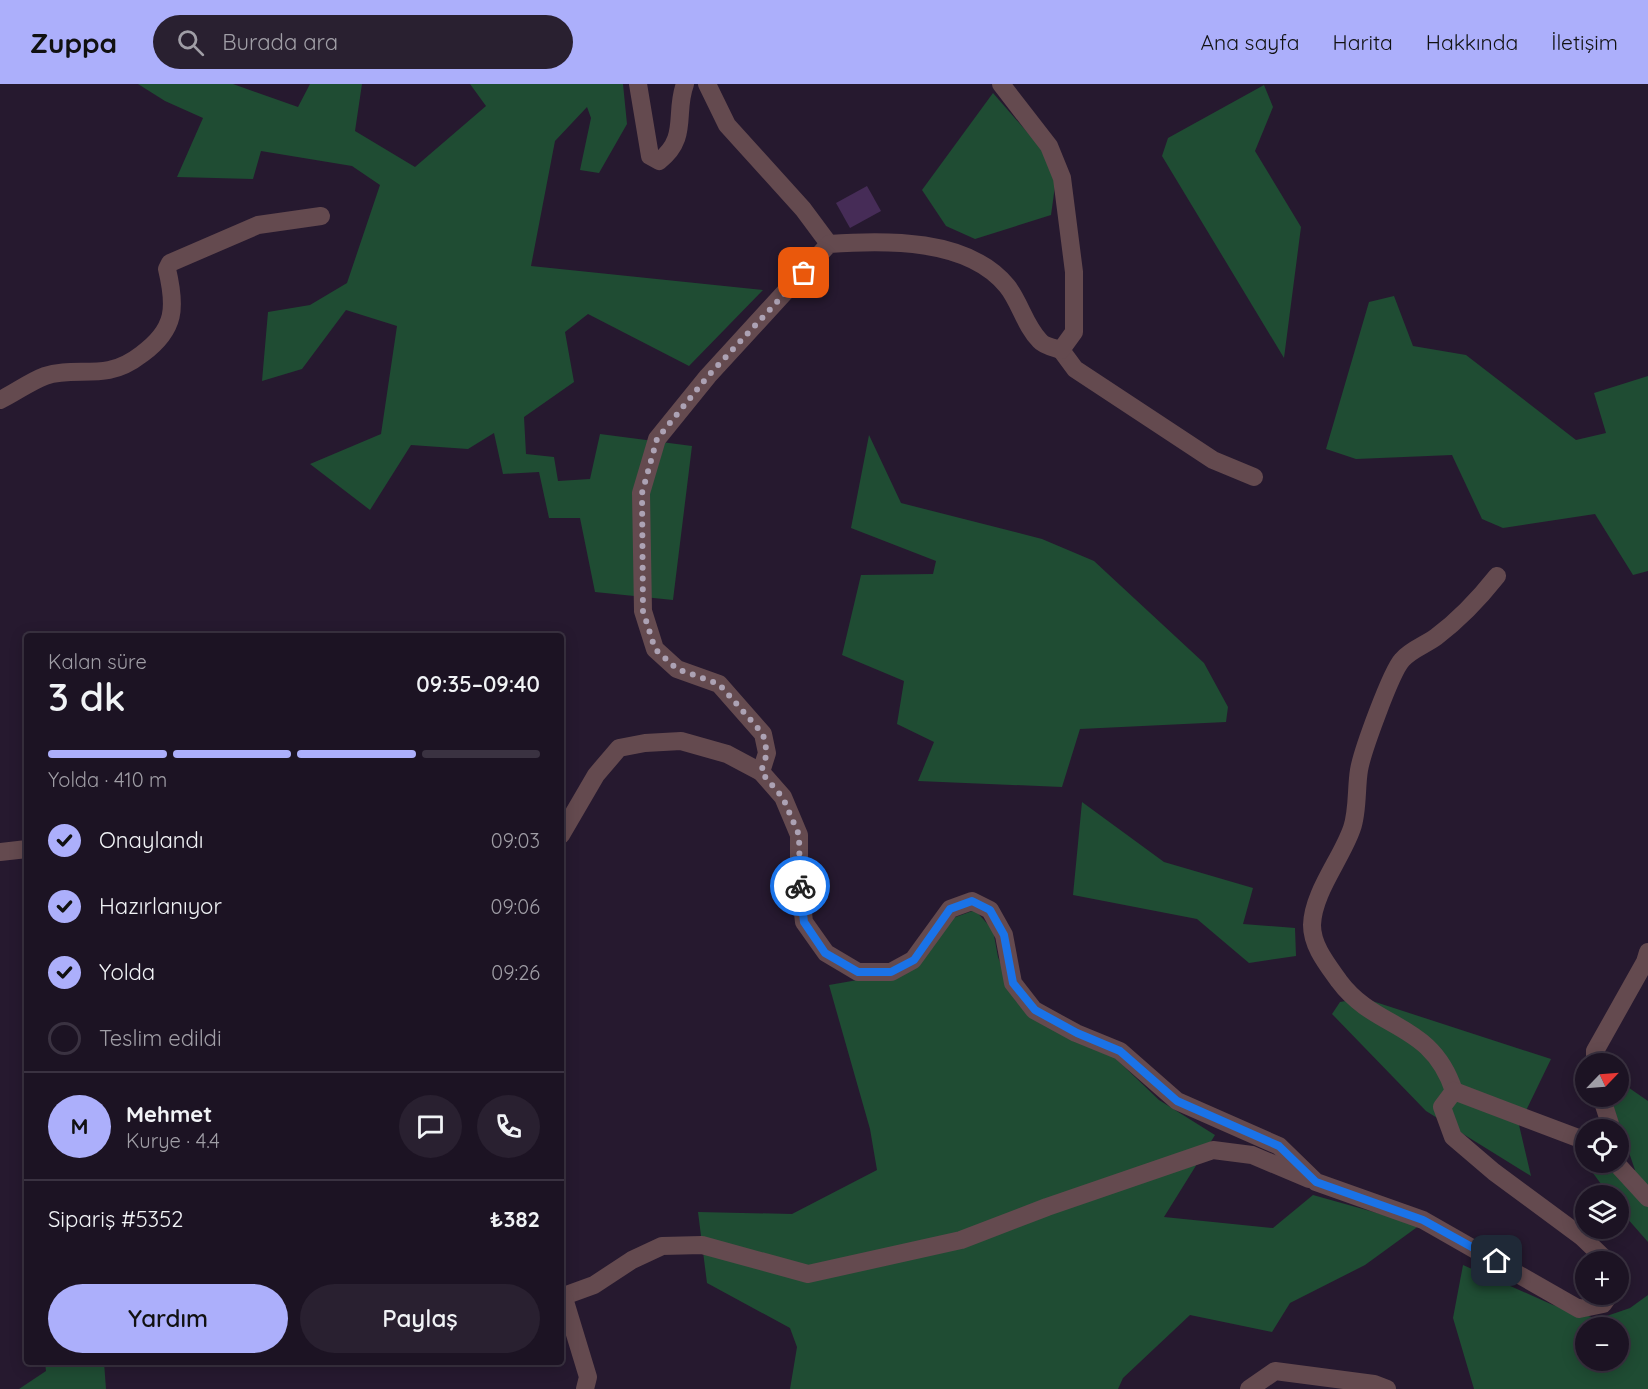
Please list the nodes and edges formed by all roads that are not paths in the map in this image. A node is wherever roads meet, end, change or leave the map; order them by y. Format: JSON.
{"nodes":[{"id":1,"x":638,"y":84,"type":"edge"},
{"id":2,"x":685,"y":84,"type":"edge"},
{"id":3,"x":707,"y":84,"type":"edge"},
{"id":4,"x":1001,"y":84,"type":"edge"},
{"id":5,"x":321,"y":216,"type":"dead end"},
{"id":6,"x":829,"y":244,"type":"junction"},
{"id":7,"x":1061,"y":350,"type":"junction"},
{"id":8,"x":0,"y":400,"type":"edge"},
{"id":9,"x":1254,"y":477,"type":"dead end"},
{"id":10,"x":1497,"y":576,"type":"dead end"},
{"id":11,"x":761,"y":772,"type":"junction"},
{"id":12,"x":564,"y":830,"type":"edge"},
{"id":13,"x":24,"y":849,"type":"edge"},
{"id":14,"x":0,"y":852,"type":"edge"},
{"id":15,"x":1648,"y":952,"type":"edge"},
{"id":16,"x":1595,"y":1053,"type":"edge"},
{"id":17,"x":1454,"y":1091,"type":"junction"},
{"id":18,"x":1575,"y":1137,"type":"edge"},
{"id":19,"x":1626,"y":1173,"type":"edge"},
{"id":20,"x":1316,"y":1182,"type":"junction"},
{"id":21,"x":1648,"y":1198,"type":"edge"},
{"id":22,"x":1597,"y":1251,"type":"edge"},
{"id":23,"x":564,"y":1296,"type":"edge"},
{"id":24,"x":564,"y":1303,"type":"edge"},
{"id":25,"x":1598,"y":1305,"type":"edge"},
{"id":26,"x":585,"y":1389,"type":"edge"},
{"id":27,"x":1249,"y":1389,"type":"edge"},
{"id":28,"x":1387,"y":1389,"type":"edge"}],
"edges":[{"from":1,"to":2,"type":"street"},
{"from":3,"to":6,"type":"street"},
{"from":4,"to":7,"type":"street"},
{"from":5,"to":8,"type":"street"},
{"from":6,"to":7,"type":"street"},
{"from":6,"to":11,"type":"street"},
{"from":7,"to":9,"type":"street"},
{"from":10,"to":17,"type":"street"},
{"from":11,"to":12,"type":"street"},
{"from":11,"to":20,"type":"street"},
{"from":13,"to":14,"type":"street"},
{"from":15,"to":16,"type":"street"},
{"from":17,"to":18,"type":"street"},
{"from":17,"to":22,"type":"street"},
{"from":19,"to":21,"type":"street"},
{"from":20,"to":23,"type":"street"},
{"from":20,"to":25,"type":"street"},
{"from":24,"to":26,"type":"street"},
{"from":27,"to":28,"type":"street"}]}
